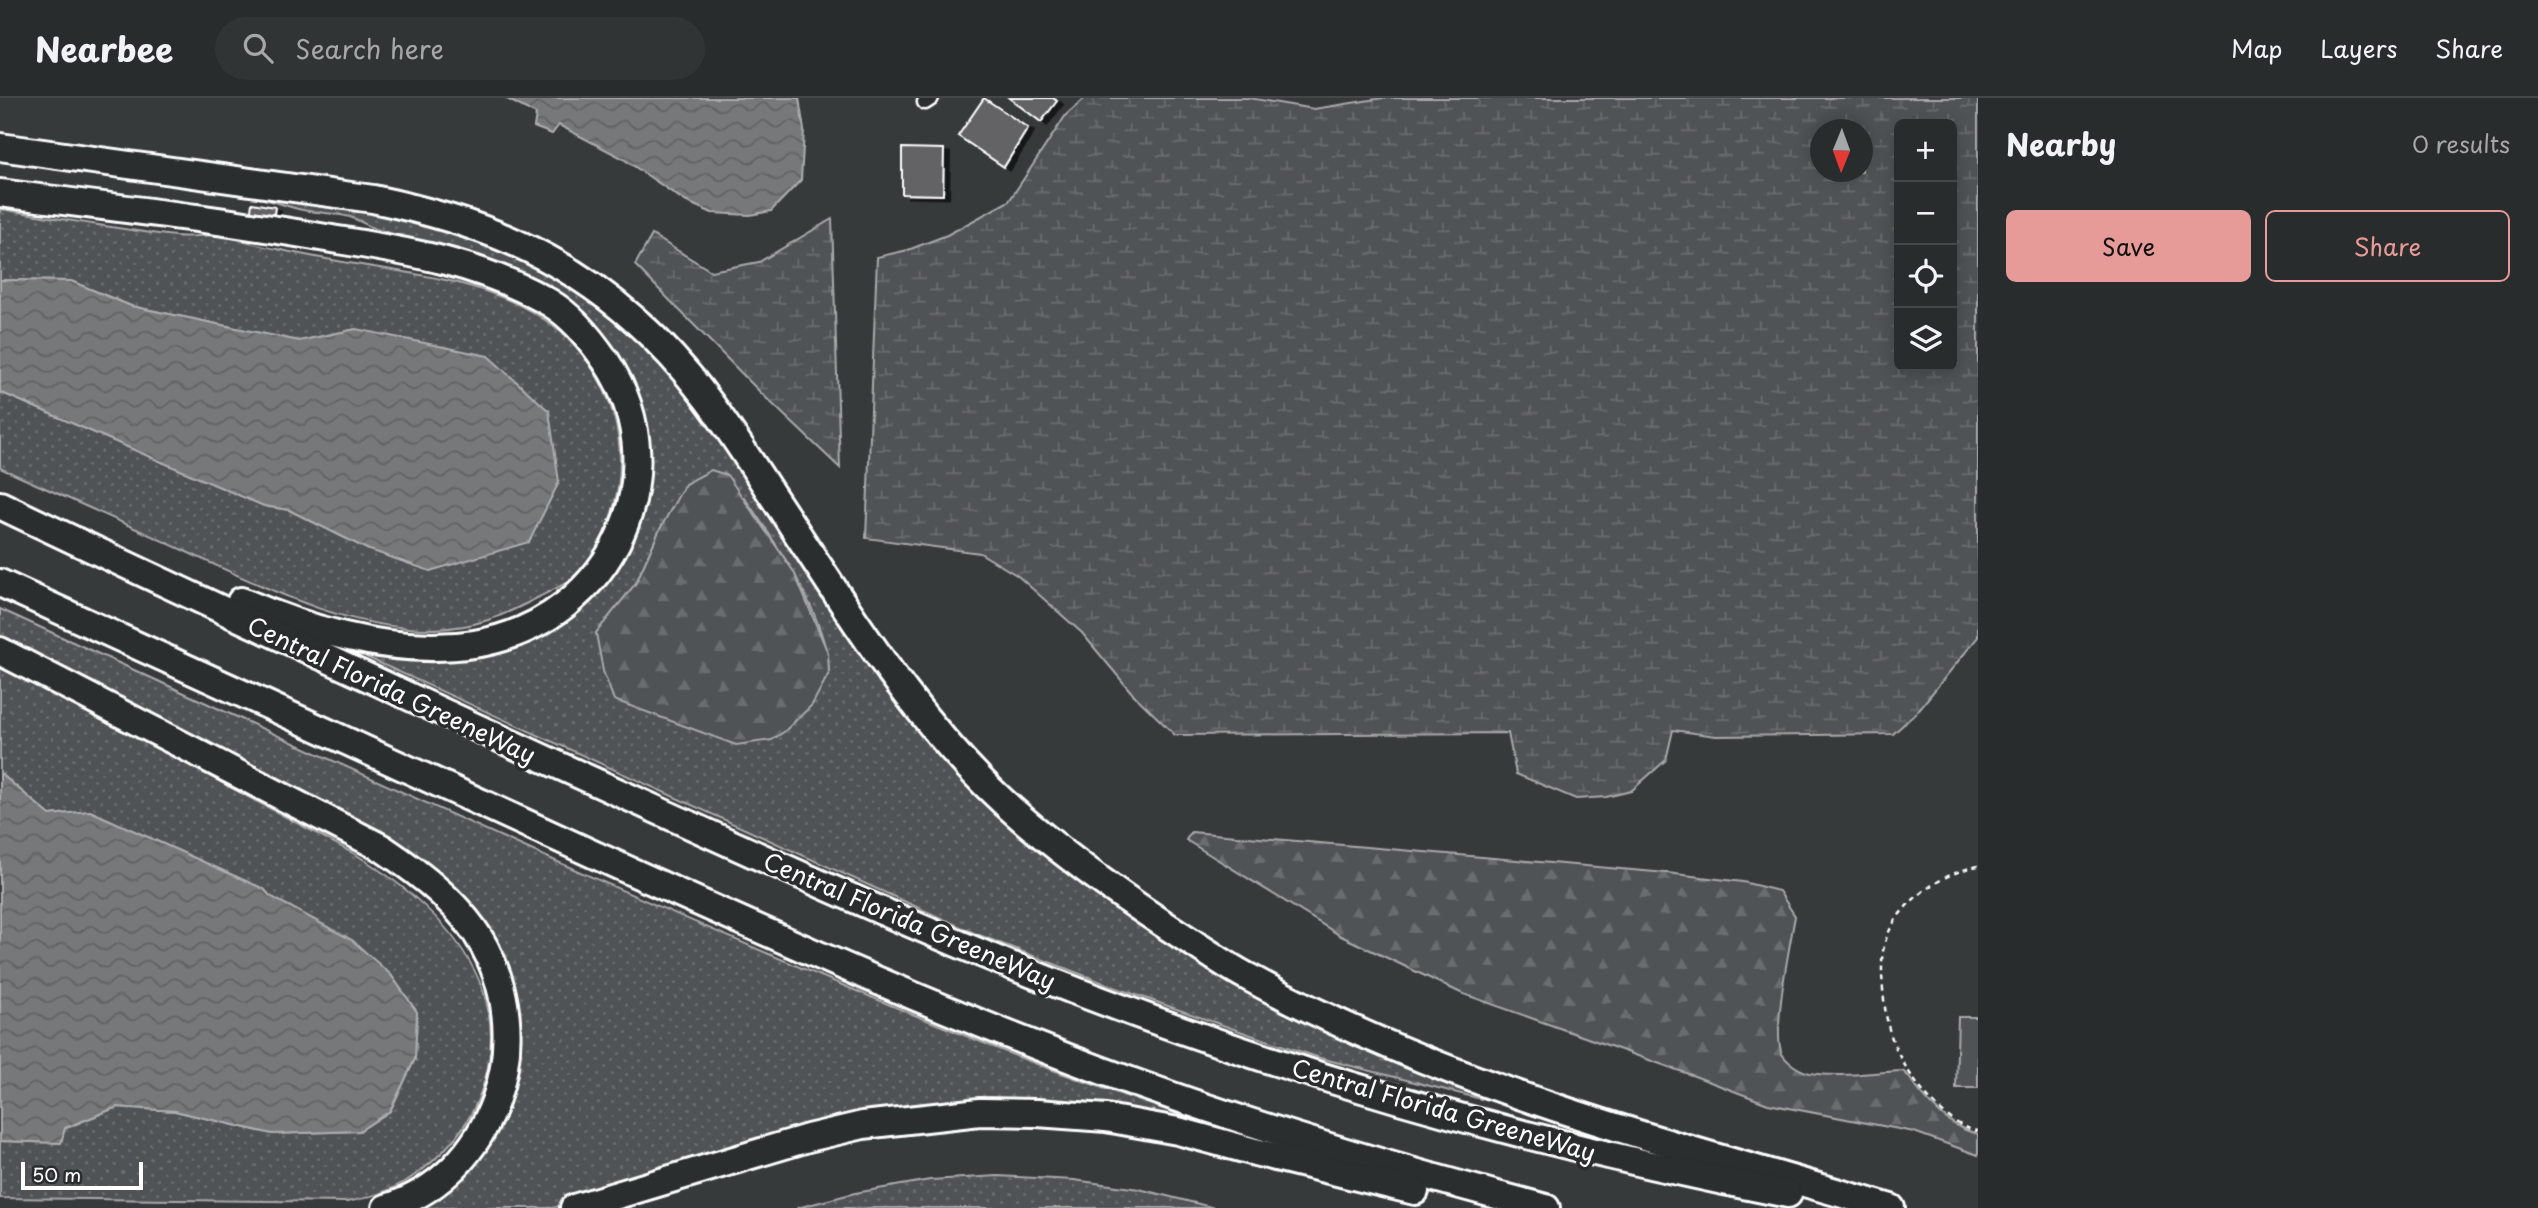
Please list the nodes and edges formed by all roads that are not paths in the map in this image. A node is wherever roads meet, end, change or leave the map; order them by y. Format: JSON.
{"nodes":[{"id":1,"x":0,"y":147,"type":"edge"},
{"id":2,"x":0,"y":193,"type":"edge"},
{"id":3,"x":0,"y":503,"type":"edge"},
{"id":4,"x":0,"y":583,"type":"edge"},
{"id":5,"x":0,"y":651,"type":"edge"},
{"id":6,"x":386,"y":1208,"type":"edge"},
{"id":7,"x":574,"y":1208,"type":"edge"},
{"id":8,"x":1486,"y":1208,"type":"edge"},
{"id":9,"x":1546,"y":1208,"type":"edge"},
{"id":10,"x":1865,"y":1208,"type":"edge"},
{"id":11,"x":1891,"y":1208,"type":"edge"}],
"edges":[{"from":1,"to":11,"type":"highway"},
{"from":2,"to":3,"type":"highway"},
{"from":3,"to":10,"type":"highway","name":"Central Florida GreeneWay"},
{"from":4,"to":9,"type":"highway"},
{"from":5,"to":6,"type":"highway"},
{"from":7,"to":8,"type":"highway"}]}
